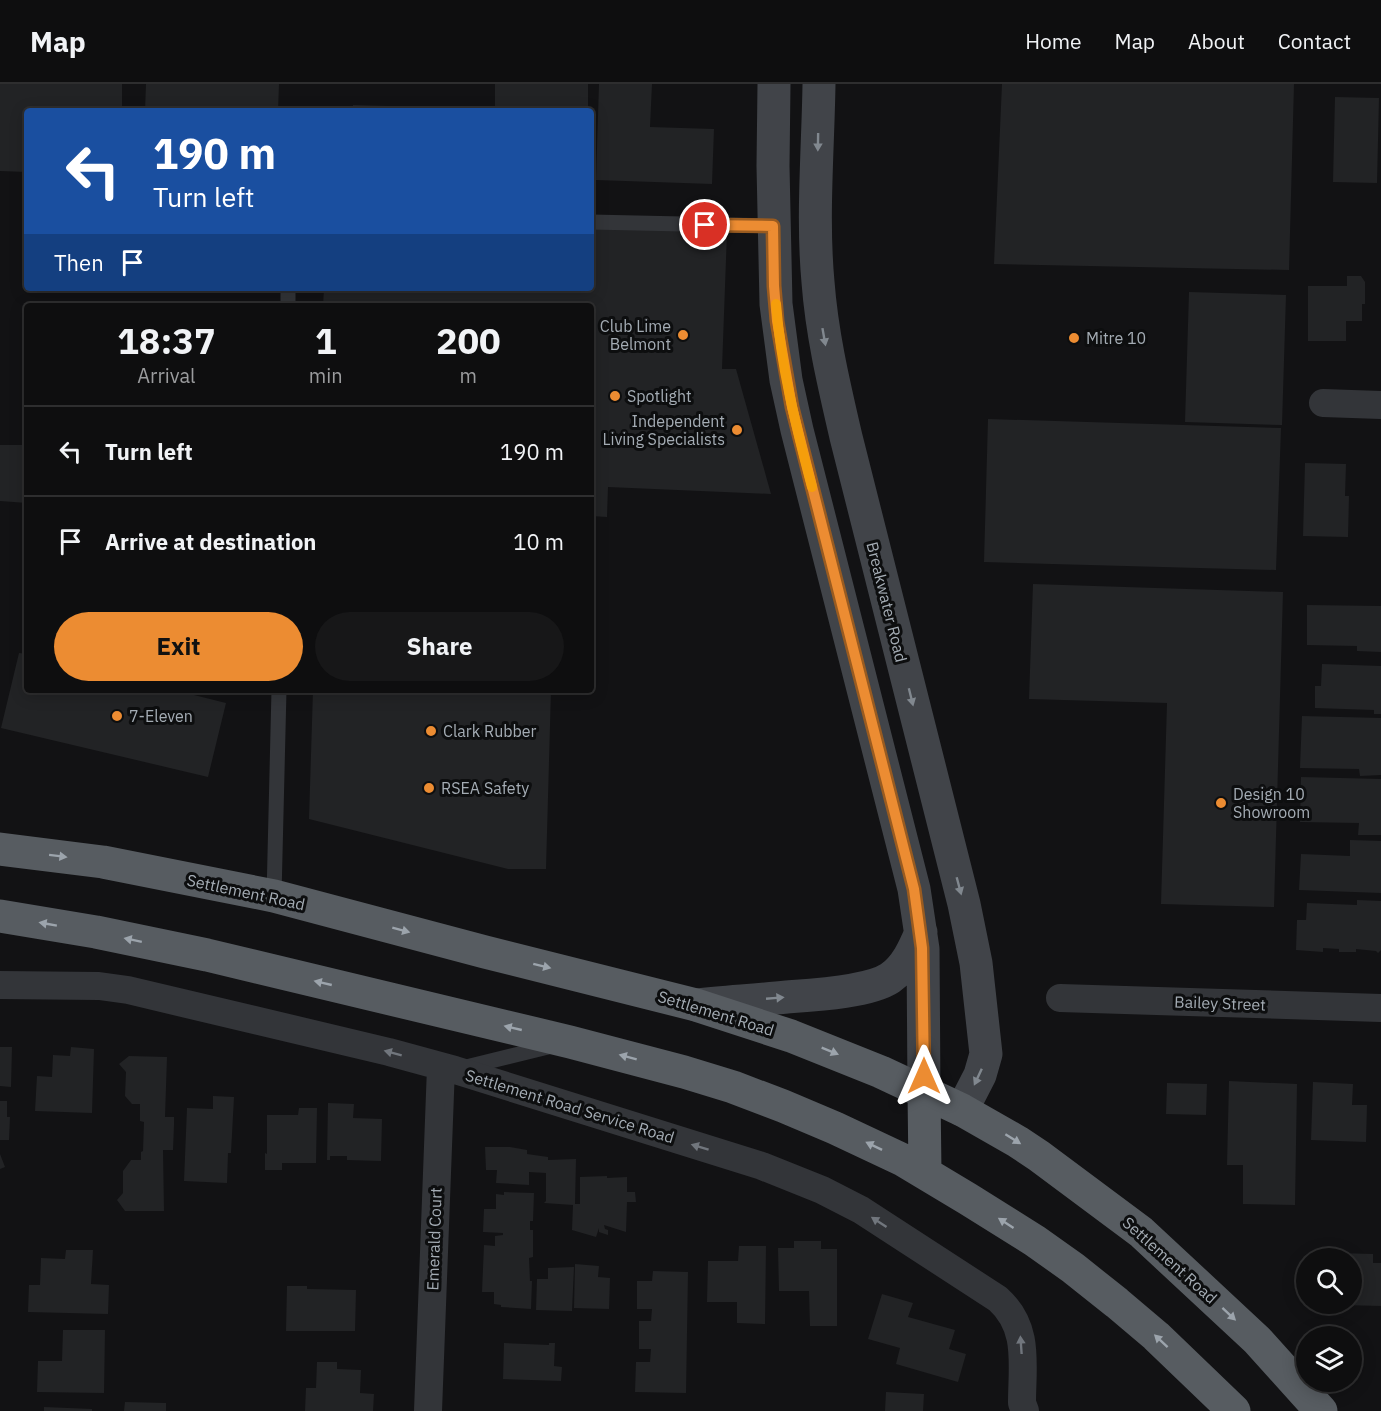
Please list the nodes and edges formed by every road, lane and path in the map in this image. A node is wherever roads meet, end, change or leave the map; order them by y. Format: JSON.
{"nodes":[{"id":1,"x":774,"y":84,"type":"edge"},
{"id":2,"x":819,"y":84,"type":"edge"},
{"id":3,"x":594,"y":222,"type":"edge"},
{"id":4,"x":773,"y":226,"type":"junction"},
{"id":5,"x":1323,"y":403,"type":"dead end"},
{"id":6,"x":1381,"y":405,"type":"edge"},
{"id":7,"x":897,"y":640,"type":"junction"},
{"id":8,"x":854,"y":649,"type":"junction"},
{"id":9,"x":279,"y":693,"type":"edge"},
{"id":10,"x":0,"y":849,"type":"edge"},
{"id":11,"x":274,"y":896,"type":"junction"},
{"id":12,"x":0,"y":916,"type":"edge"},
{"id":13,"x":921,"y":932,"type":"junction"},
{"id":14,"x":0,"y":985,"type":"edge"},
{"id":15,"x":1060,"y":998,"type":"dead end"},
{"id":16,"x":696,"y":1005,"type":"junction"},
{"id":17,"x":1381,"y":1008,"type":"edge"},
{"id":18,"x":570,"y":1042,"type":"junction"},
{"id":19,"x":448,"y":1068,"type":"junction"},
{"id":20,"x":924,"y":1092,"type":"junction"},
{"id":21,"x":962,"y":1110,"type":"junction"},
{"id":22,"x":926,"y":1173,"type":"junction"},
{"id":23,"x":1024,"y":1407,"type":"edge"},
{"id":24,"x":428,"y":1411,"type":"edge"},
{"id":25,"x":1234,"y":1411,"type":"edge"},
{"id":26,"x":1321,"y":1411,"type":"edge"}],
"edges":[{"from":1,"to":4,"type":"main road"},
{"from":2,"to":7,"type":"main road","name":"Breakwater Road","one_way":true},
{"from":3,"to":4,"type":"lane"},
{"from":4,"to":8,"type":"main road"},
{"from":5,"to":6,"type":"street"},
{"from":7,"to":8,"type":"main road"},
{"from":7,"to":21,"type":"main road","name":"Breakwater Road","one_way":true},
{"from":8,"to":13,"type":"main road"},
{"from":9,"to":11,"type":"lane"},
{"from":10,"to":11,"type":"highway","name":"Settlement Road","one_way":true},
{"from":11,"to":16,"type":"highway","name":"Settlement Road","one_way":true},
{"from":18,"to":12,"type":"highway","one_way":true},
{"from":16,"to":13,"type":"main road","one_way":true},
{"from":13,"to":20,"type":"main road"},
{"from":19,"to":14,"type":"street","name":"Settlement Road Service Road","one_way":true},
{"from":15,"to":17,"type":"street","name":"Bailey Street"},
{"from":16,"to":20,"type":"highway","name":"Settlement Road","one_way":true},
{"from":18,"to":19,"type":"lane"},
{"from":22,"to":18,"type":"highway","one_way":true},
{"from":23,"to":19,"type":"street","name":"Settlement Road Service Road","one_way":true},
{"from":19,"to":24,"type":"street","name":"Emerald Court"},
{"from":20,"to":21,"type":"highway","name":"Settlement Road"},
{"from":20,"to":22,"type":"highway"},
{"from":21,"to":22,"type":"highway"},
{"from":21,"to":26,"type":"highway","name":"Settlement Road","one_way":true},
{"from":25,"to":22,"type":"highway","one_way":true}]}
